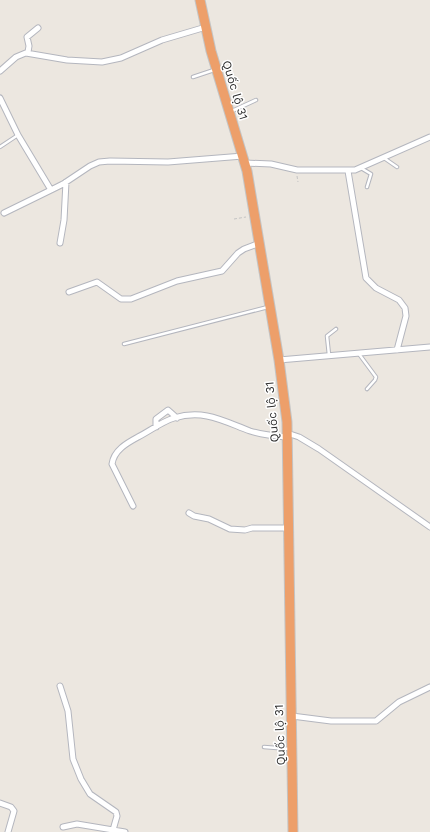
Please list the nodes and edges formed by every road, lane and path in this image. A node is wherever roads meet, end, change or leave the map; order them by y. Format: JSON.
{"nodes":[{"id":1,"x":200,"y":0,"type":"edge"},
{"id":2,"x":206,"y":27,"type":"junction"},
{"id":3,"x":38,"y":28,"type":"dead end"},
{"id":4,"x":26,"y":53,"type":"junction"},
{"id":5,"x":216,"y":70,"type":"junction"},
{"id":6,"x":0,"y":71,"type":"edge"},
{"id":7,"x":193,"y":76,"type":"dead end"},
{"id":8,"x":0,"y":98,"type":"edge"},
{"id":9,"x":256,"y":100,"type":"dead end"},
{"id":10,"x":229,"y":112,"type":"junction"},
{"id":11,"x":18,"y":135,"type":"junction"},
{"id":12,"x":430,"y":137,"type":"edge"},
{"id":13,"x":0,"y":147,"type":"edge"},
{"id":14,"x":383,"y":158,"type":"junction"},
{"id":15,"x":244,"y":159,"type":"junction"},
{"id":16,"x":397,"y":167,"type":"dead end"},
{"id":17,"x":360,"y":168,"type":"junction"},
{"id":18,"x":348,"y":170,"type":"junction"},
{"id":19,"x":66,"y":182,"type":"junction"},
{"id":20,"x":366,"y":186,"type":"dead end"},
{"id":21,"x":51,"y":190,"type":"junction"},
{"id":22,"x":4,"y":213,"type":"dead end"},
{"id":23,"x":255,"y":215,"type":"junction"},
{"id":24,"x":234,"y":219,"type":"dead end"},
{"id":25,"x":60,"y":243,"type":"dead end"},
{"id":26,"x":260,"y":243,"type":"junction"},
{"id":27,"x":69,"y":292,"type":"dead end"},
{"id":28,"x":271,"y":306,"type":"junction"},
{"id":29,"x":336,"y":329,"type":"dead end"},
{"id":30,"x":124,"y":344,"type":"dead end"},
{"id":31,"x":430,"y":346,"type":"edge"},
{"id":32,"x":396,"y":350,"type":"junction"},
{"id":33,"x":359,"y":353,"type":"junction"},
{"id":34,"x":329,"y":356,"type":"junction"},
{"id":35,"x":279,"y":360,"type":"junction"},
{"id":36,"x":367,"y":389,"type":"dead end"},
{"id":37,"x":177,"y":418,"type":"junction"},
{"id":38,"x":156,"y":427,"type":"junction"},
{"id":39,"x":287,"y":435,"type":"junction"},
{"id":40,"x":133,"y":506,"type":"dead end"},
{"id":41,"x":188,"y":513,"type":"dead end"},
{"id":42,"x":430,"y":527,"type":"edge"},
{"id":43,"x":289,"y":528,"type":"junction"},
{"id":44,"x":60,"y":686,"type":"dead end"},
{"id":45,"x":430,"y":687,"type":"edge"},
{"id":46,"x":292,"y":716,"type":"junction"},
{"id":47,"x":264,"y":747,"type":"dead end"},
{"id":48,"x":293,"y":749,"type":"junction"},
{"id":49,"x":0,"y":803,"type":"edge"},
{"id":50,"x":63,"y":827,"type":"dead end"},
{"id":51,"x":115,"y":831,"type":"edge"},
{"id":52,"x":8,"y":832,"type":"edge"},
{"id":53,"x":125,"y":832,"type":"edge"},
{"id":54,"x":293,"y":832,"type":"edge"}],
"edges":[{"from":1,"to":2,"type":"highway","name":"Quốc lộ 31"},
{"from":2,"to":4,"type":"street"},
{"from":2,"to":5,"type":"highway","name":"Quốc lộ 31"},
{"from":3,"to":4,"type":"street"},
{"from":4,"to":6,"type":"street"},
{"from":5,"to":7,"type":"lane"},
{"from":5,"to":10,"type":"highway","name":"Quốc lộ 31"},
{"from":8,"to":11,"type":"street"},
{"from":9,"to":10,"type":"lane"},
{"from":10,"to":15,"type":"highway","name":"Quốc lộ 31"},
{"from":11,"to":13,"type":"lane"},
{"from":11,"to":21,"type":"street"},
{"from":12,"to":14,"type":"street"},
{"from":14,"to":16,"type":"lane"},
{"from":14,"to":17,"type":"street"},
{"from":15,"to":18,"type":"street"},
{"from":15,"to":19,"type":"street"},
{"from":15,"to":23,"type":"highway","name":"Quốc lộ 31"},
{"from":17,"to":18,"type":"street"},
{"from":17,"to":20,"type":"lane"},
{"from":18,"to":32,"type":"street"},
{"from":19,"to":21,"type":"street"},
{"from":19,"to":25,"type":"street"},
{"from":21,"to":22,"type":"street"},
{"from":23,"to":24,"type":"path"},
{"from":23,"to":26,"type":"highway","name":"Quốc lộ 31"},
{"from":26,"to":27,"type":"street"},
{"from":26,"to":28,"type":"highway","name":"Quốc lộ 31"},
{"from":28,"to":30,"type":"lane"},
{"from":28,"to":35,"type":"highway","name":"Quốc lộ 31"},
{"from":29,"to":34,"type":"lane"},
{"from":31,"to":32,"type":"street"},
{"from":32,"to":33,"type":"street"},
{"from":33,"to":34,"type":"street"},
{"from":33,"to":36,"type":"lane"},
{"from":34,"to":35,"type":"street"},
{"from":35,"to":39,"type":"highway","name":"Quốc lộ 31"},
{"from":37,"to":38,"type":"street"},
{"from":37,"to":38,"type":"street"},
{"from":37,"to":39,"type":"street"},
{"from":38,"to":40,"type":"street"},
{"from":39,"to":42,"type":"street"},
{"from":39,"to":43,"type":"highway","name":"Quốc lộ 31"},
{"from":41,"to":43,"type":"street"},
{"from":43,"to":46,"type":"highway","name":"Quốc lộ 31"},
{"from":44,"to":51,"type":"street"},
{"from":45,"to":46,"type":"street"},
{"from":46,"to":48,"type":"highway","name":"Quốc lộ 31"},
{"from":47,"to":48,"type":"lane"},
{"from":48,"to":54,"type":"highway","name":"Quốc lộ 31"},
{"from":49,"to":52,"type":"street"},
{"from":50,"to":51,"type":"street"},
{"from":51,"to":53,"type":"street"}]}
